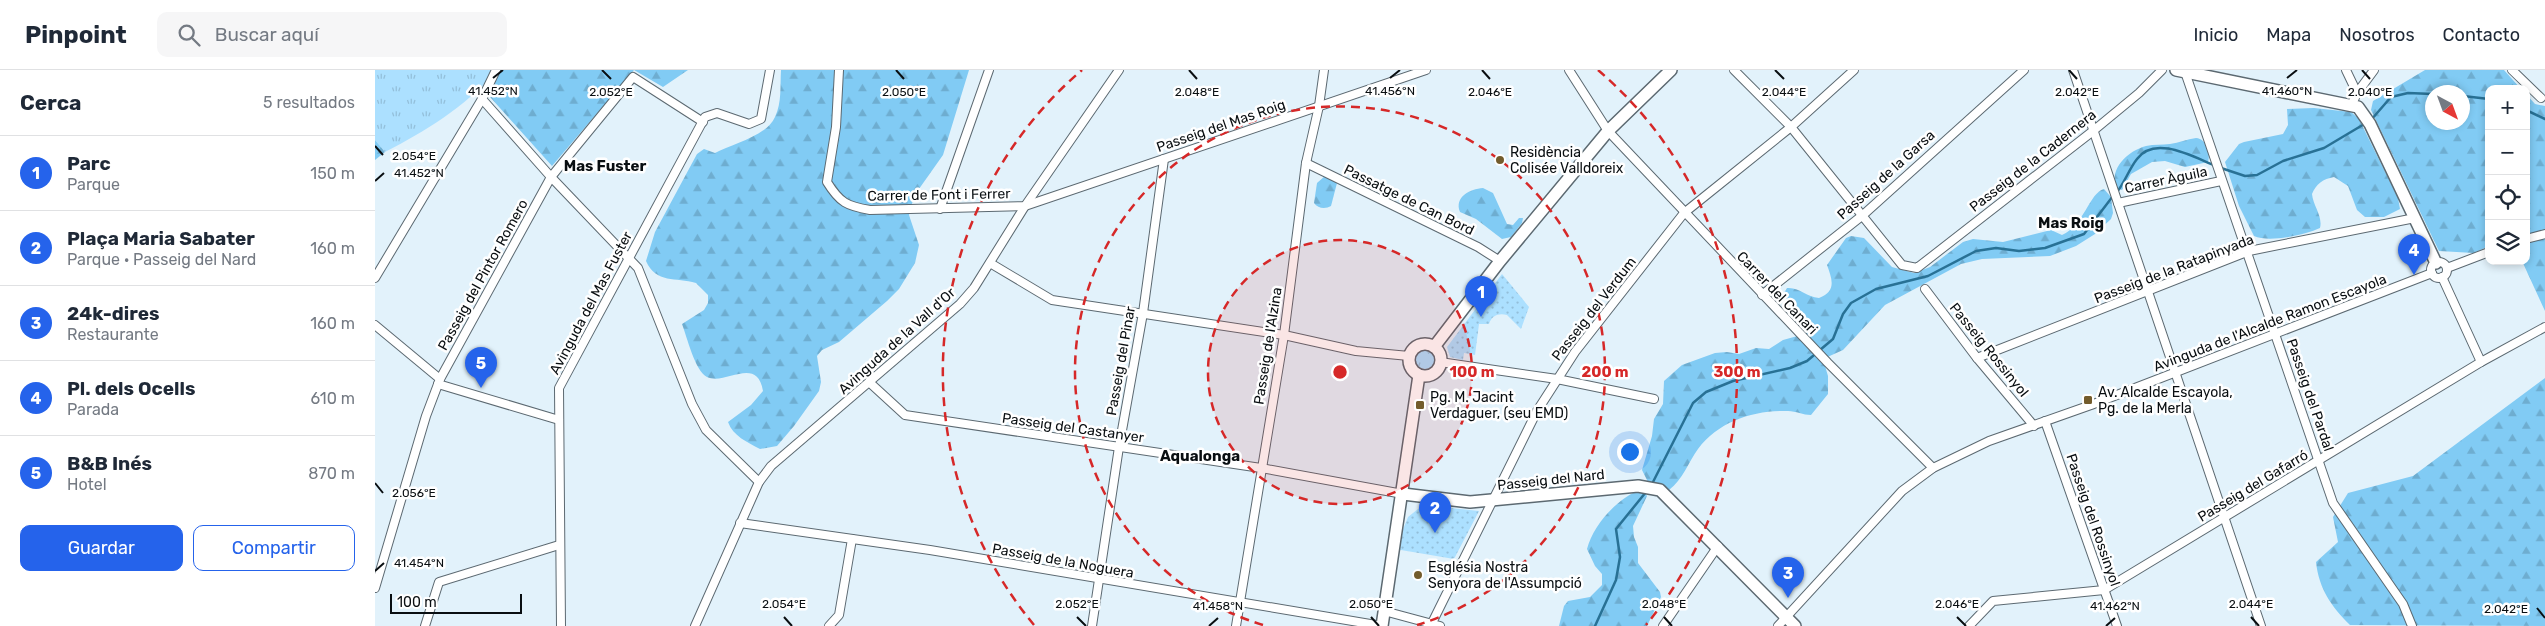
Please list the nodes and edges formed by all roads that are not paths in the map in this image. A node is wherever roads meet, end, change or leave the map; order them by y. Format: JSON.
{"nodes":[{"id":1,"x":496,"y":70,"type":"edge"},
{"id":2,"x":770,"y":70,"type":"edge"},
{"id":3,"x":839,"y":70,"type":"edge"},
{"id":4,"x":989,"y":70,"type":"edge"},
{"id":5,"x":1119,"y":70,"type":"edge"},
{"id":6,"x":1324,"y":70,"type":"edge"},
{"id":7,"x":1426,"y":70,"type":"edge"},
{"id":8,"x":1569,"y":70,"type":"edge"},
{"id":9,"x":1671,"y":70,"type":"edge"},
{"id":10,"x":1734,"y":70,"type":"edge"},
{"id":11,"x":1854,"y":70,"type":"edge"},
{"id":12,"x":2024,"y":70,"type":"edge"},
{"id":13,"x":2073,"y":70,"type":"edge"},
{"id":14,"x":2162,"y":70,"type":"edge"},
{"id":15,"x":2346,"y":70,"type":"edge"},
{"id":16,"x":2374,"y":70,"type":"edge"},
{"id":17,"x":2181,"y":71,"type":"edge"},
{"id":18,"x":2516,"y":71,"type":"edge"},
{"id":19,"x":2354,"y":98,"type":"junction"},
{"id":20,"x":2541,"y":98,"type":"dead end"},
{"id":21,"x":482,"y":99,"type":"junction"},
{"id":22,"x":1319,"y":106,"type":"junction"},
{"id":23,"x":703,"y":122,"type":"junction"},
{"id":24,"x":1791,"y":127,"type":"junction"},
{"id":25,"x":1608,"y":131,"type":"junction"},
{"id":26,"x":2093,"y":131,"type":"junction"},
{"id":27,"x":1164,"y":159,"type":"junction"},
{"id":28,"x":1306,"y":164,"type":"junction"},
{"id":29,"x":551,"y":177,"type":"junction"},
{"id":30,"x":2221,"y":181,"type":"junction"},
{"id":31,"x":2118,"y":203,"type":"junction"},
{"id":32,"x":1025,"y":206,"type":"junction"},
{"id":33,"x":940,"y":208,"type":"junction"},
{"id":34,"x":1684,"y":213,"type":"junction"},
{"id":35,"x":1863,"y":215,"type":"junction"},
{"id":36,"x":2415,"y":218,"type":"junction"},
{"id":37,"x":2545,"y":234,"type":"edge"},
{"id":38,"x":2530,"y":238,"type":"edge"},
{"id":39,"x":2246,"y":252,"type":"junction"},
{"id":40,"x":2485,"y":254,"type":"edge"},
{"id":41,"x":629,"y":260,"type":"junction"},
{"id":42,"x":1500,"y":261,"type":"junction"},
{"id":43,"x":990,"y":263,"type":"junction"},
{"id":44,"x":2434,"y":268,"type":"junction"},
{"id":45,"x":2447,"y":268,"type":"junction"},
{"id":46,"x":375,"y":278,"type":"edge"},
{"id":47,"x":2442,"y":278,"type":"junction"},
{"id":48,"x":1925,"y":289,"type":"dead end"},
{"id":49,"x":2147,"y":291,"type":"junction"},
{"id":50,"x":1762,"y":295,"type":"junction"},
{"id":51,"x":1143,"y":313,"type":"junction"},
{"id":52,"x":375,"y":325,"type":"edge"},
{"id":53,"x":2545,"y":327,"type":"edge"},
{"id":54,"x":1284,"y":335,"type":"junction"},
{"id":55,"x":2276,"y":335,"type":"junction"},
{"id":56,"x":1434,"y":347,"type":"junction"},
{"id":57,"x":1409,"y":356,"type":"junction"},
{"id":58,"x":1977,"y":358,"type":"junction"},
{"id":59,"x":1440,"y":362,"type":"junction"},
{"id":60,"x":2481,"y":362,"type":"junction"},
{"id":61,"x":2175,"y":373,"type":"junction"},
{"id":62,"x":1419,"y":375,"type":"junction"},
{"id":63,"x":1557,"y":379,"type":"junction"},
{"id":64,"x":439,"y":381,"type":"junction"},
{"id":65,"x":869,"y":382,"type":"junction"},
{"id":66,"x":1654,"y":399,"type":"dead end"},
{"id":67,"x":559,"y":420,"type":"junction"},
{"id":68,"x":2045,"y":422,"type":"junction"},
{"id":69,"x":2034,"y":426,"type":"junction"},
{"id":70,"x":1119,"y":448,"type":"junction"},
{"id":71,"x":2318,"y":461,"type":"junction"},
{"id":72,"x":1261,"y":468,"type":"junction"},
{"id":73,"x":1933,"y":468,"type":"junction"},
{"id":74,"x":759,"y":482,"type":"junction"},
{"id":75,"x":1403,"y":494,"type":"junction"},
{"id":76,"x":1493,"y":501,"type":"junction"},
{"id":77,"x":2225,"y":518,"type":"junction"},
{"id":78,"x":740,"y":523,"type":"junction"},
{"id":79,"x":852,"y":539,"type":"junction"},
{"id":80,"x":559,"y":545,"type":"junction"},
{"id":81,"x":1718,"y":546,"type":"junction"},
{"id":82,"x":1100,"y":580,"type":"junction"},
{"id":83,"x":375,"y":588,"type":"edge"},
{"id":84,"x":2104,"y":590,"type":"junction"},
{"id":85,"x":1240,"y":604,"type":"junction"},
{"id":86,"x":1384,"y":611,"type":"junction"},
{"id":87,"x":1786,"y":616,"type":"junction"},
{"id":88,"x":1436,"y":625,"type":"edge"},
{"id":89,"x":425,"y":626,"type":"edge"},
{"id":90,"x":561,"y":626,"type":"edge"},
{"id":91,"x":695,"y":626,"type":"edge"},
{"id":92,"x":829,"y":626,"type":"edge"},
{"id":93,"x":1092,"y":626,"type":"edge"},
{"id":94,"x":1236,"y":626,"type":"edge"},
{"id":95,"x":1382,"y":626,"type":"edge"},
{"id":96,"x":1663,"y":626,"type":"edge"},
{"id":97,"x":1778,"y":626,"type":"edge"},
{"id":98,"x":1795,"y":626,"type":"edge"},
{"id":99,"x":1969,"y":626,"type":"edge"},
{"id":100,"x":2117,"y":626,"type":"edge"},
{"id":101,"x":2261,"y":626,"type":"edge"},
{"id":102,"x":2413,"y":626,"type":"edge"}],
"edges":[{"from":1,"to":21,"type":"street"},
{"from":2,"to":23,"type":"street"},
{"from":3,"to":33,"type":"street","name":"Carrer de Font i Ferrer"},
{"from":4,"to":33,"type":"street"},
{"from":5,"to":32,"type":"street","name":"Avinguda de la Vall d'Or"},
{"from":6,"to":22,"type":"street","name":"Passeig de l'Alzina"},
{"from":7,"to":22,"type":"street","name":"Passeig del Mas Roig"},
{"from":8,"to":25,"type":"street","name":"Carrer del Canari"},
{"from":9,"to":25,"type":"street"},
{"from":10,"to":24,"type":"street"},
{"from":11,"to":24,"type":"street","name":"Passeig del Verdum"},
{"from":12,"to":35,"type":"street","name":"Passeig de la Garsa"},
{"from":13,"to":26,"type":"street"},
{"from":14,"to":26,"type":"street","name":"Passeig de la Cadernera"},
{"from":15,"to":19,"type":"street"},
{"from":16,"to":19,"type":"street"},
{"from":17,"to":19,"type":"street"},
{"from":17,"to":30,"type":"street","name":"Passeig del Pardal"},
{"from":18,"to":20,"type":"street"},
{"from":19,"to":36,"type":"street"},
{"from":21,"to":29,"type":"street"},
{"from":21,"to":46,"type":"street"},
{"from":22,"to":27,"type":"street","name":"Passeig del Mas Roig"},
{"from":22,"to":28,"type":"street","name":"Passeig de l'Alzina"},
{"from":23,"to":29,"type":"street","name":"Passeig del Pintor Romero"},
{"from":23,"to":41,"type":"street","name":"Avinguda del Mas Fuster"},
{"from":24,"to":34,"type":"street","name":"Passeig del Verdum"},
{"from":24,"to":35,"type":"street"},
{"from":25,"to":34,"type":"street","name":"Carrer del Canari"},
{"from":25,"to":42,"type":"street"},
{"from":26,"to":31,"type":"street"},
{"from":26,"to":35,"type":"street","name":"Passeig de la Cadernera"},
{"from":27,"to":32,"type":"street","name":"Passeig del Mas Roig"},
{"from":27,"to":51,"type":"street","name":"Passeig del Pinar"},
{"from":28,"to":42,"type":"street","name":"Passatge de Can Bord"},
{"from":28,"to":54,"type":"street","name":"Passeig de l'Alzina"},
{"from":29,"to":41,"type":"street"},
{"from":29,"to":64,"type":"street","name":"Passeig del Pintor Romero"},
{"from":30,"to":31,"type":"street","name":"Carrer Àguila"},
{"from":30,"to":39,"type":"street","name":"Passeig del Pardal"},
{"from":31,"to":49,"type":"street"},
{"from":32,"to":33,"type":"street","name":"Carrer de Font i Ferrer"},
{"from":32,"to":43,"type":"street","name":"Avinguda de la Vall d'Or"},
{"from":34,"to":50,"type":"street","name":"Carrer del Canari"},
{"from":34,"to":63,"type":"street","name":"Passeig del Verdum"},
{"from":35,"to":50,"type":"street","name":"Passeig de la Garsa"},
{"from":36,"to":39,"type":"street","name":"Passeig de la Ratapinyada"},
{"from":36,"to":44,"type":"street"},
{"from":37,"to":38,"type":"street"},
{"from":39,"to":49,"type":"street","name":"Passeig de la Ratapinyada"},
{"from":39,"to":55,"type":"street","name":"Passeig del Pardal"},
{"from":40,"to":45,"type":"street"},
{"from":41,"to":67,"type":"street","name":"Avinguda del Mas Fuster"},
{"from":41,"to":74,"type":"street"},
{"from":42,"to":56,"type":"street"},
{"from":43,"to":51,"type":"street"},
{"from":43,"to":65,"type":"street","name":"Avinguda de la Vall d'Or"},
{"from":44,"to":45,"type":"street"},
{"from":44,"to":47,"type":"street"},
{"from":44,"to":55,"type":"street","name":"Avinguda de l'Alcalde Ramon Escayola"},
{"from":45,"to":47,"type":"street"},
{"from":47,"to":60,"type":"street"},
{"from":48,"to":58,"type":"street","name":"Passeig Rossinyol"},
{"from":49,"to":58,"type":"street","name":"Passeig de la Ratapinyada"},
{"from":49,"to":61,"type":"street"},
{"from":50,"to":73,"type":"street","name":"Carrer del Canari"},
{"from":51,"to":54,"type":"street"},
{"from":51,"to":70,"type":"street","name":"Passeig del Pinar"},
{"from":52,"to":64,"type":"street"},
{"from":53,"to":60,"type":"street","name":"Passeig del Gafarró"},
{"from":54,"to":57,"type":"street"},
{"from":54,"to":72,"type":"street","name":"Passeig de l'Alzina"},
{"from":55,"to":61,"type":"street","name":"Avinguda de l'Alcalde Ramon Escayola"},
{"from":55,"to":71,"type":"street","name":"Passeig del Pardal"},
{"from":56,"to":57,"type":"street"},
{"from":56,"to":59,"type":"street"},
{"from":57,"to":62,"type":"street"},
{"from":58,"to":69,"type":"street","name":"Passeig Rossinyol"},
{"from":59,"to":62,"type":"street"},
{"from":59,"to":63,"type":"street"},
{"from":60,"to":71,"type":"street","name":"Passeig del Gafarró"},
{"from":61,"to":68,"type":"street","name":"Avinguda de l'Alcalde Ramon Escayola"},
{"from":61,"to":77,"type":"street"},
{"from":62,"to":75,"type":"street"},
{"from":63,"to":66,"type":"street"},
{"from":63,"to":76,"type":"street","name":"Passeig del Verdum"},
{"from":64,"to":67,"type":"street"},
{"from":64,"to":83,"type":"street","name":"Passeig del Pintor Romero"},
{"from":65,"to":70,"type":"street","name":"Passeig del Castanyer"},
{"from":65,"to":74,"type":"street","name":"Avinguda de la Vall d'Or"},
{"from":67,"to":80,"type":"street","name":"Avinguda del Mas Fuster"},
{"from":68,"to":69,"type":"street","name":"Avinguda de l'Alcalde Ramon Escayola"},
{"from":68,"to":84,"type":"street","name":"Passeig del Rossinyol"},
{"from":69,"to":73,"type":"street","name":"Avinguda de l'Alcalde Ramon Escayola"},
{"from":70,"to":72,"type":"street","name":"Passeig del Castanyer"},
{"from":70,"to":82,"type":"street","name":"Passeig del Pinar"},
{"from":71,"to":77,"type":"street","name":"Passeig del Gafarró"},
{"from":71,"to":102,"type":"street","name":"Passeig del Pardal"},
{"from":72,"to":75,"type":"street","name":"Passeig del Castanyer"},
{"from":72,"to":85,"type":"street","name":"Passeig de l'Alzina"},
{"from":73,"to":87,"type":"street","name":"Avinguda de l'Alcalde Ramon Escayola"},
{"from":74,"to":78,"type":"street","name":"Avinguda de la Vall d'Or"},
{"from":75,"to":76,"type":"street","name":"Passeig del Nard"},
{"from":75,"to":86,"type":"street"},
{"from":76,"to":81,"type":"street","name":"Passeig del Nard"},
{"from":76,"to":88,"type":"street","name":"Passeig del Verdum"},
{"from":77,"to":84,"type":"street","name":"Passeig del Gafarró"},
{"from":77,"to":101,"type":"street"},
{"from":78,"to":79,"type":"street","name":"Passeig de la Noguera"},
{"from":78,"to":91,"type":"street","name":"Avinguda de la Vall d'Or"},
{"from":79,"to":82,"type":"street","name":"Passeig de la Noguera"},
{"from":79,"to":92,"type":"street"},
{"from":80,"to":89,"type":"street"},
{"from":80,"to":90,"type":"street","name":"Avinguda del Mas Fuster"},
{"from":81,"to":87,"type":"street","name":"Passeig del Nard"},
{"from":81,"to":96,"type":"street"},
{"from":82,"to":85,"type":"street","name":"Passeig de la Noguera"},
{"from":82,"to":93,"type":"street","name":"Passeig del Pinar"},
{"from":84,"to":99,"type":"street"},
{"from":84,"to":100,"type":"street","name":"Passeig del Rossinyol"},
{"from":85,"to":94,"type":"street","name":"Passeig de l'Alzina"},
{"from":85,"to":95,"type":"street","name":"Passeig de la Noguera"},
{"from":86,"to":88,"type":"street"},
{"from":86,"to":95,"type":"street"},
{"from":87,"to":97,"type":"street","name":"Avinguda de l'Alcalde Ramon Escayola"},
{"from":87,"to":98,"type":"street","name":"Passeig del Nard"}]}
